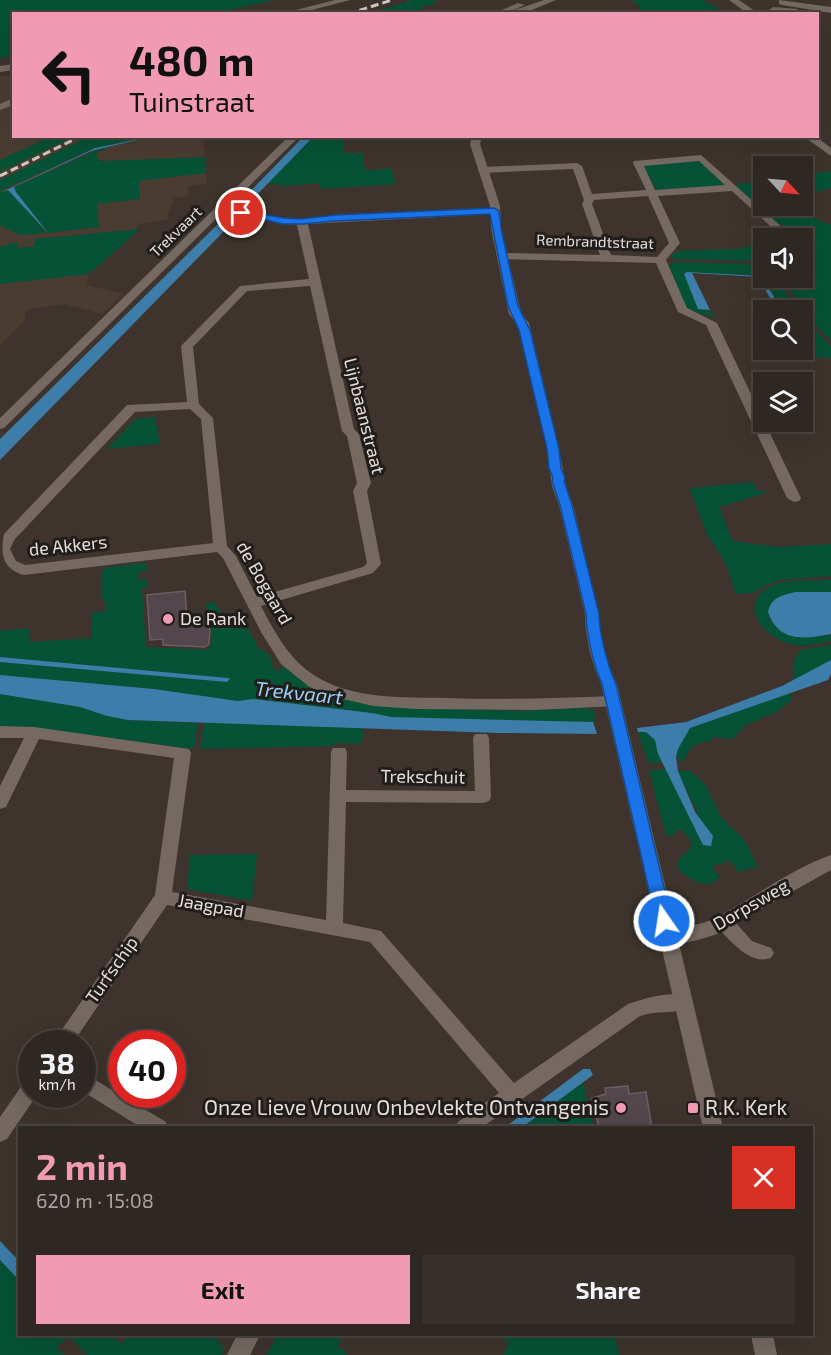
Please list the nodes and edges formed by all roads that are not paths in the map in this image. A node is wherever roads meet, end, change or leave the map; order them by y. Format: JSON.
{"nodes":[{"id":1,"x":346,"y":0,"type":"edge"},
{"id":2,"x":536,"y":0,"type":"edge"},
{"id":3,"x":552,"y":0,"type":"edge"},
{"id":4,"x":733,"y":0,"type":"edge"},
{"id":5,"x":781,"y":1,"type":"edge"},
{"id":6,"x":831,"y":10,"type":"edge"},
{"id":7,"x":293,"y":12,"type":"edge"},
{"id":8,"x":502,"y":12,"type":"edge"},
{"id":9,"x":518,"y":12,"type":"edge"},
{"id":10,"x":752,"y":12,"type":"edge"},
{"id":11,"x":771,"y":12,"type":"edge"},
{"id":12,"x":808,"y":12,"type":"edge"},
{"id":13,"x":293,"y":138,"type":"edge"},
{"id":14,"x":476,"y":138,"type":"edge"},
{"id":15,"x":811,"y":138,"type":"edge"},
{"id":16,"x":831,"y":153,"type":"edge"},
{"id":17,"x":487,"y":170,"type":"junction"},
{"id":18,"x":733,"y":188,"type":"junction"},
{"id":19,"x":651,"y":194,"type":"junction"},
{"id":20,"x":588,"y":197,"type":"junction"},
{"id":21,"x":220,"y":209,"type":"junction"},
{"id":22,"x":494,"y":211,"type":"junction"},
{"id":23,"x":302,"y":222,"type":"junction"},
{"id":24,"x":778,"y":228,"type":"edge"},
{"id":25,"x":502,"y":256,"type":"junction"},
{"id":26,"x":606,"y":258,"type":"junction"},
{"id":27,"x":660,"y":260,"type":"junction"},
{"id":28,"x":315,"y":282,"type":"junction"},
{"id":29,"x":193,"y":405,"type":"junction"},
{"id":30,"x":0,"y":425,"type":"edge"},
{"id":31,"x":794,"y":498,"type":"dead end"},
{"id":32,"x":220,"y":547,"type":"junction"},
{"id":33,"x":254,"y":603,"type":"junction"},
{"id":34,"x":613,"y":702,"type":"junction"},
{"id":35,"x":0,"y":732,"type":"edge"},
{"id":36,"x":34,"y":733,"type":"junction"},
{"id":37,"x":480,"y":738,"type":"dead end"},
{"id":38,"x":339,"y":752,"type":"dead end"},
{"id":39,"x":339,"y":796,"type":"junction"},
{"id":40,"x":0,"y":803,"type":"edge"},
{"id":41,"x":831,"y":862,"type":"edge"},
{"id":42,"x":163,"y":897,"type":"junction"},
{"id":43,"x":724,"y":922,"type":"junction"},
{"id":44,"x":334,"y":927,"type":"junction"},
{"id":45,"x":667,"y":935,"type":"junction"},
{"id":46,"x":765,"y":953,"type":"dead end"},
{"id":47,"x":684,"y":1003,"type":"junction"},
{"id":48,"x":71,"y":1030,"type":"edge"},
{"id":49,"x":96,"y":1089,"type":"edge"},
{"id":50,"x":513,"y":1095,"type":"junction"},
{"id":51,"x":18,"y":1107,"type":"edge"},
{"id":52,"x":156,"y":1126,"type":"edge"},
{"id":53,"x":468,"y":1126,"type":"edge"},
{"id":54,"x":713,"y":1126,"type":"edge"},
{"id":55,"x":0,"y":1133,"type":"edge"},
{"id":56,"x":248,"y":1336,"type":"edge"},
{"id":57,"x":762,"y":1336,"type":"edge"},
{"id":58,"x":238,"y":1355,"type":"edge"},
{"id":59,"x":766,"y":1355,"type":"edge"}],
"edges":[{"from":1,"to":7,"type":"street"},
{"from":2,"to":8,"type":"street"},
{"from":3,"to":9,"type":"street"},
{"from":4,"to":10,"type":"street"},
{"from":5,"to":6,"type":"street"},
{"from":5,"to":11,"type":"street"},
{"from":5,"to":12,"type":"street"},
{"from":13,"to":21,"type":"street","name":"Trekvaart"},
{"from":14,"to":17,"type":"street"},
{"from":15,"to":16,"type":"street"},
{"from":17,"to":20,"type":"street"},
{"from":17,"to":22,"type":"street"},
{"from":18,"to":19,"type":"street"},
{"from":18,"to":19,"type":"street"},
{"from":18,"to":24,"type":"street"},
{"from":19,"to":20,"type":"street"},
{"from":19,"to":27,"type":"street"},
{"from":20,"to":26,"type":"street"},
{"from":21,"to":23,"type":"street"},
{"from":21,"to":30,"type":"street","name":"Trekvaart"},
{"from":22,"to":23,"type":"street"},
{"from":22,"to":25,"type":"street"},
{"from":23,"to":28,"type":"street","name":"Lijnbaanstraat"},
{"from":25,"to":26,"type":"street","name":"Rembrandtstraat"},
{"from":25,"to":34,"type":"street"},
{"from":26,"to":27,"type":"street","name":"Rembrandtstraat"},
{"from":27,"to":31,"type":"street","name":"Rembrandtstraat"},
{"from":28,"to":29,"type":"street","name":"de Bogaard"},
{"from":28,"to":33,"type":"street","name":"Lijnbaanstraat"},
{"from":29,"to":32,"type":"street","name":"de Bogaard"},
{"from":29,"to":32,"type":"street","name":"de Akkers"},
{"from":32,"to":33,"type":"street","name":"de Bogaard"},
{"from":33,"to":34,"type":"street","name":"de Bogaard"},
{"from":34,"to":45,"type":"street"},
{"from":35,"to":36,"type":"street","name":"Jaagpad"},
{"from":36,"to":40,"type":"street"},
{"from":36,"to":42,"type":"street","name":"Jaagpad"},
{"from":37,"to":39,"type":"street","name":"Trekschuit"},
{"from":38,"to":39,"type":"street"},
{"from":39,"to":44,"type":"street"},
{"from":41,"to":43,"type":"street","name":"Dorpsweg"},
{"from":42,"to":44,"type":"street","name":"Jaagpad"},
{"from":42,"to":48,"type":"street","name":"Turfschip"},
{"from":43,"to":45,"type":"street","name":"Dorpsweg"},
{"from":43,"to":46,"type":"street"},
{"from":44,"to":50,"type":"street","name":"Jaagpad"},
{"from":45,"to":47,"type":"street"},
{"from":47,"to":50,"type":"street"},
{"from":47,"to":54,"type":"street"},
{"from":49,"to":52,"type":"street"},
{"from":50,"to":53,"type":"street"},
{"from":51,"to":55,"type":"street"},
{"from":56,"to":58,"type":"street"},
{"from":57,"to":59,"type":"street"}]}
